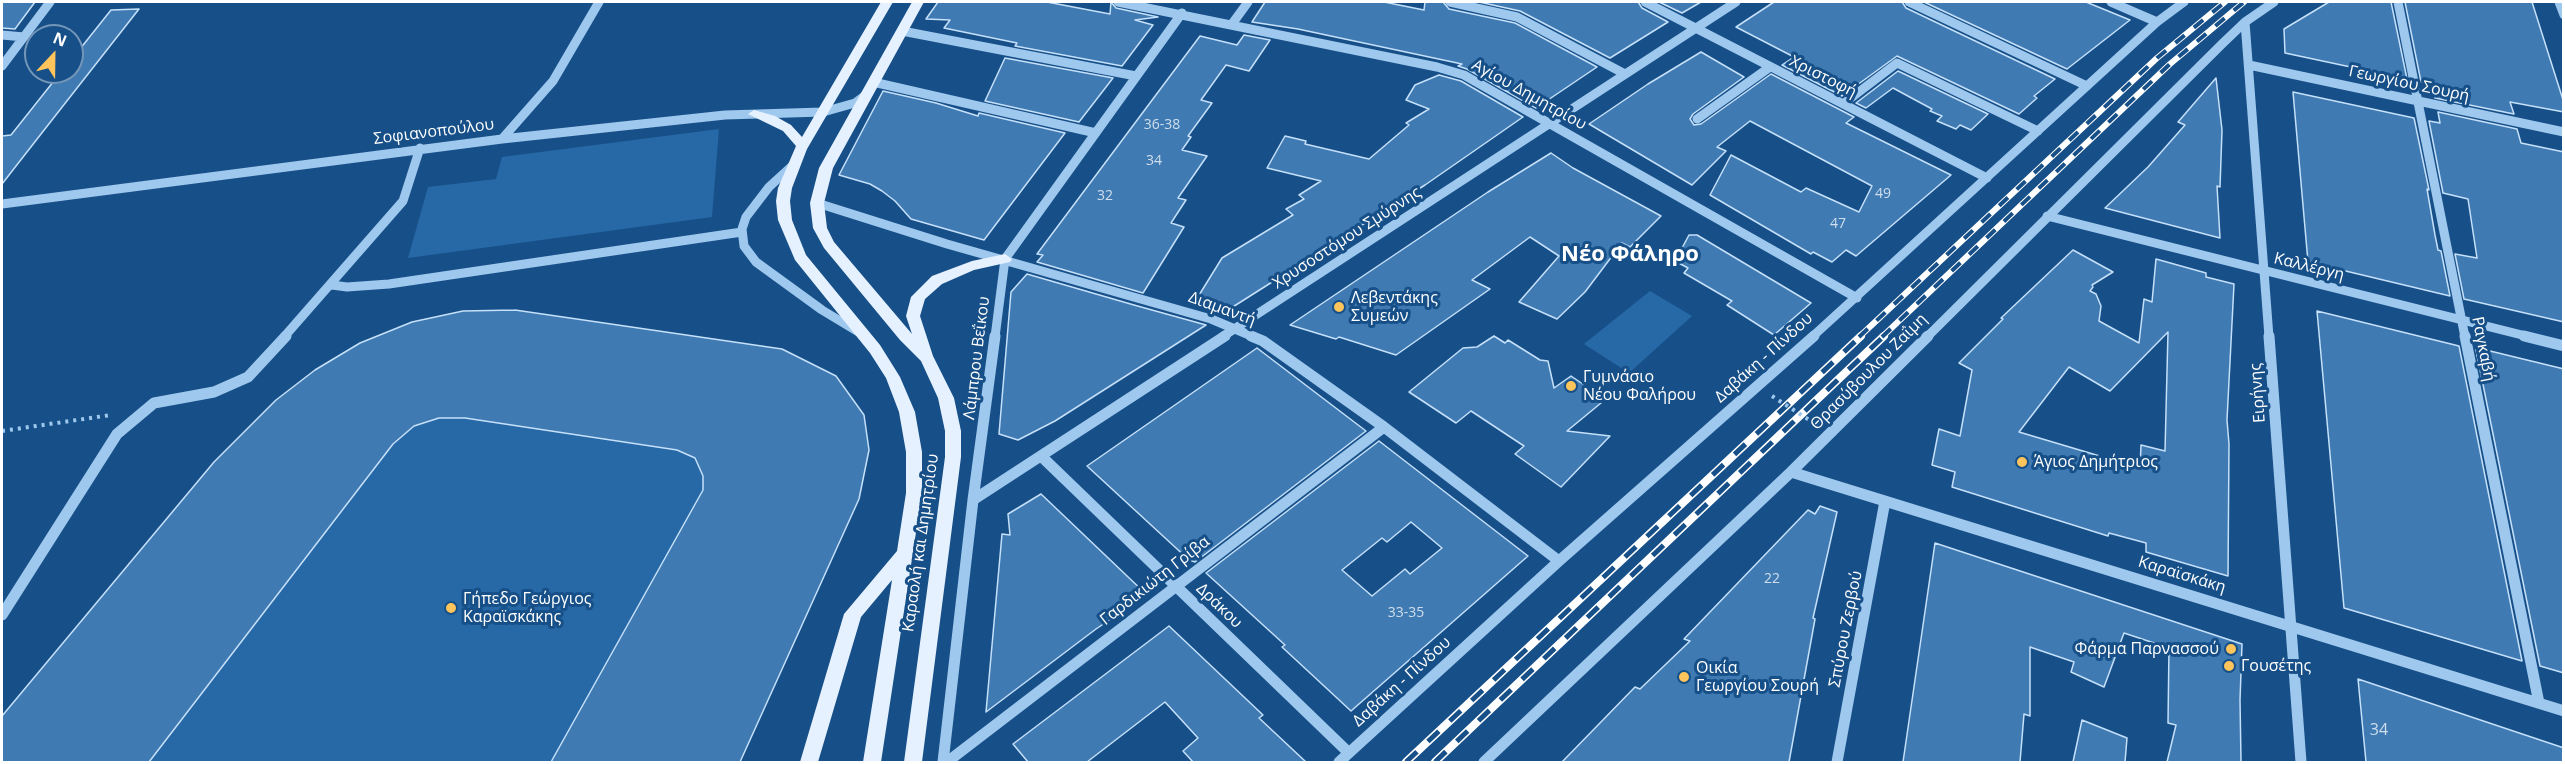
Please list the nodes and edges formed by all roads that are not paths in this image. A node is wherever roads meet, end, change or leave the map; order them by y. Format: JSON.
{"nodes":[{"id":1,"x":50,"y":2,"type":"edge"},
{"id":2,"x":599,"y":2,"type":"edge"},
{"id":3,"x":887,"y":2,"type":"edge"},
{"id":4,"x":918,"y":2,"type":"edge"},
{"id":5,"x":1118,"y":2,"type":"edge"},
{"id":6,"x":1248,"y":2,"type":"edge"},
{"id":7,"x":1450,"y":2,"type":"edge"},
{"id":8,"x":1645,"y":2,"type":"edge"},
{"id":9,"x":1736,"y":2,"type":"edge"},
{"id":10,"x":1909,"y":2,"type":"edge"},
{"id":11,"x":2111,"y":2,"type":"edge"},
{"id":12,"x":2184,"y":2,"type":"edge"},
{"id":13,"x":2274,"y":2,"type":"edge"},
{"id":14,"x":2398,"y":2,"type":"edge"},
{"id":15,"x":2559,"y":2,"type":"edge"},
{"id":16,"x":1182,"y":13,"type":"junction"},
{"id":17,"x":2564,"y":15,"type":"edge"},
{"id":18,"x":2157,"y":22,"type":"junction"},
{"id":19,"x":2245,"y":22,"type":"junction"},
{"id":20,"x":34,"y":24,"type":"edge"},
{"id":21,"x":1232,"y":24,"type":"junction"},
{"id":22,"x":1695,"y":28,"type":"junction"},
{"id":23,"x":902,"y":31,"type":"junction"},
{"id":24,"x":2,"y":35,"type":"edge"},
{"id":25,"x":24,"y":37,"type":"joint"},
{"id":26,"x":2249,"y":65,"type":"junction"},
{"id":27,"x":2,"y":66,"type":"edge"},
{"id":28,"x":1770,"y":67,"type":"junction"},
{"id":29,"x":1625,"y":74,"type":"junction"},
{"id":30,"x":1136,"y":76,"type":"junction"},
{"id":31,"x":2087,"y":86,"type":"junction"},
{"id":32,"x":870,"y":88,"type":"junction"},
{"id":33,"x":2418,"y":101,"type":"junction"},
{"id":34,"x":1843,"y":104,"type":"junction"},
{"id":35,"x":823,"y":112,"type":"junction"},
{"id":36,"x":754,"y":114,"type":"junction"},
{"id":37,"x":1697,"y":119,"type":"dead end"},
{"id":38,"x":1550,"y":123,"type":"junction"},
{"id":39,"x":2038,"y":131,"type":"junction"},
{"id":40,"x":2564,"y":132,"type":"edge"},
{"id":41,"x":1096,"y":133,"type":"junction"},
{"id":42,"x":502,"y":139,"type":"junction"},
{"id":43,"x":803,"y":146,"type":"junction"},
{"id":44,"x":420,"y":148,"type":"junction"},
{"id":45,"x":792,"y":166,"type":"junction"},
{"id":46,"x":1987,"y":178,"type":"junction"},
{"id":47,"x":817,"y":203,"type":"junction"},
{"id":48,"x":2,"y":204,"type":"edge"},
{"id":49,"x":2047,"y":216,"type":"junction"},
{"id":50,"x":742,"y":232,"type":"junction"},
{"id":51,"x":1005,"y":259,"type":"junction"},
{"id":52,"x":2264,"y":271,"type":"junction"},
{"id":53,"x":332,"y":285,"type":"junction"},
{"id":54,"x":1857,"y":298,"type":"junction"},
{"id":55,"x":2462,"y":320,"type":"junction"},
{"id":56,"x":1236,"y":328,"type":"junction"},
{"id":57,"x":864,"y":336,"type":"junction"},
{"id":58,"x":2564,"y":346,"type":"edge"},
{"id":59,"x":927,"y":358,"type":"junction"},
{"id":60,"x":1384,"y":427,"type":"junction"},
{"id":61,"x":1041,"y":456,"type":"junction"},
{"id":62,"x":1791,"y":472,"type":"junction"},
{"id":63,"x":973,"y":500,"type":"junction"},
{"id":64,"x":1886,"y":501,"type":"junction"},
{"id":65,"x":903,"y":555,"type":"junction"},
{"id":66,"x":1559,"y":561,"type":"junction"},
{"id":67,"x":1175,"y":587,"type":"junction"},
{"id":68,"x":2,"y":615,"type":"edge"},
{"id":69,"x":2291,"y":626,"type":"junction"},
{"id":70,"x":2538,"y":703,"type":"junction"},
{"id":71,"x":2564,"y":711,"type":"edge"},
{"id":72,"x":1349,"y":753,"type":"junction"},
{"id":73,"x":810,"y":762,"type":"edge"},
{"id":74,"x":872,"y":762,"type":"edge"},
{"id":75,"x":913,"y":762,"type":"edge"},
{"id":76,"x":943,"y":762,"type":"edge"},
{"id":77,"x":947,"y":762,"type":"edge"},
{"id":78,"x":1339,"y":762,"type":"edge"},
{"id":79,"x":1484,"y":762,"type":"edge"},
{"id":80,"x":1837,"y":762,"type":"edge"},
{"id":81,"x":2301,"y":762,"type":"edge"}],
"edges":[{"from":1,"to":20,"type":"street"},
{"from":2,"to":42,"type":"street"},
{"from":3,"to":35,"type":"main road","name":"Καραολή και Δημητρίου"},
{"from":4,"to":23,"type":"main road","name":"Καραολή και Δημητρίου"},
{"from":5,"to":16,"type":"street","name":"Αγίου Δημητρίου"},
{"from":6,"to":21,"type":"street"},
{"from":7,"to":29,"type":"street"},
{"from":8,"to":22,"type":"street","name":"Χριστοφή"},
{"from":9,"to":22,"type":"street","name":"Χρυσοστόμου Σμύρνης"},
{"from":10,"to":31,"type":"street"},
{"from":11,"to":18,"type":"street"},
{"from":12,"to":18,"type":"street","name":"Δαβάκη - Πίνδου"},
{"from":13,"to":19,"type":"street","name":"Θρασύβουλου Ζαΐμη"},
{"from":14,"to":33,"type":"street","name":"Ραγκαβή"},
{"from":15,"to":17,"type":"street"},
{"from":16,"to":21,"type":"street","name":"Αγίου Δημητρίου"},
{"from":16,"to":30,"type":"street","name":"Λάμπρου Βεΐκου"},
{"from":18,"to":31,"type":"street","name":"Δαβάκη - Πίνδου"},
{"from":19,"to":26,"type":"street","name":"Ειρήνης"},
{"from":19,"to":49,"type":"street","name":"Θρασύβουλου Ζαΐμη"},
{"from":21,"to":38,"type":"street","name":"Αγίου Δημητρίου"},
{"from":22,"to":28,"type":"street","name":"Χριστοφή"},
{"from":22,"to":29,"type":"street","name":"Χρυσοστόμου Σμύρνης"},
{"from":23,"to":30,"type":"street"},
{"from":23,"to":32,"type":"main road","name":"Καραολή και Δημητρίου"},
{"from":24,"to":25,"type":"street"},
{"from":25,"to":27,"type":"street"},
{"from":26,"to":33,"type":"street","name":"Γεωργίου Σουρή"},
{"from":26,"to":52,"type":"street","name":"Ειρήνης"},
{"from":28,"to":34,"type":"street","name":"Χριστοφή"},
{"from":28,"to":37,"type":"street"},
{"from":29,"to":38,"type":"street","name":"Χρυσοστόμου Σμύρνης"},
{"from":30,"to":41,"type":"street","name":"Λάμπρου Βεΐκου"},
{"from":31,"to":39,"type":"street","name":"Δαβάκη - Πίνδου"},
{"from":32,"to":35,"type":"street","name":"Σοφιανοπούλου"},
{"from":32,"to":41,"type":"street"},
{"from":32,"to":47,"type":"main road","name":"Καραολή και Δημητρίου"},
{"from":33,"to":40,"type":"street","name":"Γεωργίου Σουρή"},
{"from":33,"to":55,"type":"street","name":"Ραγκαβή"},
{"from":34,"to":39,"type":"street"},
{"from":34,"to":46,"type":"street","name":"Χριστοφή"},
{"from":35,"to":36,"type":"street","name":"Σοφιανοπούλου"},
{"from":35,"to":43,"type":"main road","name":"Καραολή και Δημητρίου"},
{"from":36,"to":42,"type":"street","name":"Σοφιανοπούλου"},
{"from":36,"to":43,"type":"main road"},
{"from":38,"to":54,"type":"street","name":"Αγίου Δημητρίου"},
{"from":38,"to":56,"type":"street","name":"Χρυσοστόμου Σμύρνης"},
{"from":39,"to":46,"type":"street","name":"Δαβάκη - Πίνδου"},
{"from":41,"to":51,"type":"street","name":"Λάμπρου Βεΐκου"},
{"from":42,"to":44,"type":"street","name":"Σοφιανοπούλου"},
{"from":43,"to":45,"type":"main road","name":"Καραολή και Δημητρίου"},
{"from":44,"to":48,"type":"street","name":"Σοφιανοπούλου"},
{"from":44,"to":53,"type":"street"},
{"from":45,"to":50,"type":"street"},
{"from":45,"to":57,"type":"main road","name":"Καραολή και Δημητρίου"},
{"from":46,"to":54,"type":"street","name":"Δαβάκη - Πίνδου"},
{"from":47,"to":51,"type":"street","name":"Διαμαντή"},
{"from":47,"to":59,"type":"main road","name":"Καραολή και Δημητρίου"},
{"from":49,"to":52,"type":"street","name":"Καλλέργη"},
{"from":49,"to":62,"type":"street","name":"Θρασύβουλου Ζαΐμη"},
{"from":50,"to":53,"type":"street"},
{"from":50,"to":57,"type":"street"},
{"from":51,"to":56,"type":"street","name":"Διαμαντή"},
{"from":51,"to":59,"type":"main road"},
{"from":51,"to":63,"type":"street","name":"Λάμπρου Βεΐκου"},
{"from":52,"to":55,"type":"street","name":"Καλλέργη"},
{"from":52,"to":69,"type":"street","name":"Ειρήνης"},
{"from":53,"to":68,"type":"street"},
{"from":54,"to":66,"type":"street","name":"Δαβάκη - Πίνδου"},
{"from":55,"to":58,"type":"street","name":"Καλλέργη"},
{"from":55,"to":70,"type":"street","name":"Ραγκαβή"},
{"from":56,"to":60,"type":"street","name":"Διαμαντή"},
{"from":56,"to":61,"type":"street","name":"Χρυσοστόμου Σμύρνης"},
{"from":57,"to":65,"type":"main road","name":"Καραολή και Δημητρίου"},
{"from":59,"to":75,"type":"main road","name":"Καραολή και Δημητρίου"},
{"from":60,"to":66,"type":"street","name":"Διαμαντή"},
{"from":60,"to":67,"type":"street","name":"Γαρδικιώτη Γρίβα"},
{"from":61,"to":63,"type":"street","name":"Χρυσοστόμου Σμύρνης"},
{"from":61,"to":67,"type":"street","name":"Δράκου"},
{"from":62,"to":64,"type":"street","name":"Καραϊσκάκη"},
{"from":62,"to":79,"type":"street","name":"Θρασύβουλου Ζαΐμη"},
{"from":63,"to":76,"type":"street","name":"Λάμπρου Βεΐκου"},
{"from":64,"to":69,"type":"street","name":"Καραϊσκάκη"},
{"from":64,"to":80,"type":"street","name":"Σπύρου Ζερβού"},
{"from":65,"to":73,"type":"main road"},
{"from":65,"to":74,"type":"main road","name":"Καραολή και Δημητρίου"},
{"from":66,"to":72,"type":"street","name":"Δαβάκη - Πίνδου"},
{"from":67,"to":72,"type":"street","name":"Δράκου"},
{"from":67,"to":77,"type":"street","name":"Γαρδικιώτη Γρίβα"},
{"from":69,"to":70,"type":"street","name":"Καραϊσκάκη"},
{"from":69,"to":81,"type":"street","name":"Ειρήνης"},
{"from":70,"to":71,"type":"street","name":"Καραϊσκάκη"},
{"from":72,"to":78,"type":"street","name":"Δαβάκη - Πίνδου"}]}
